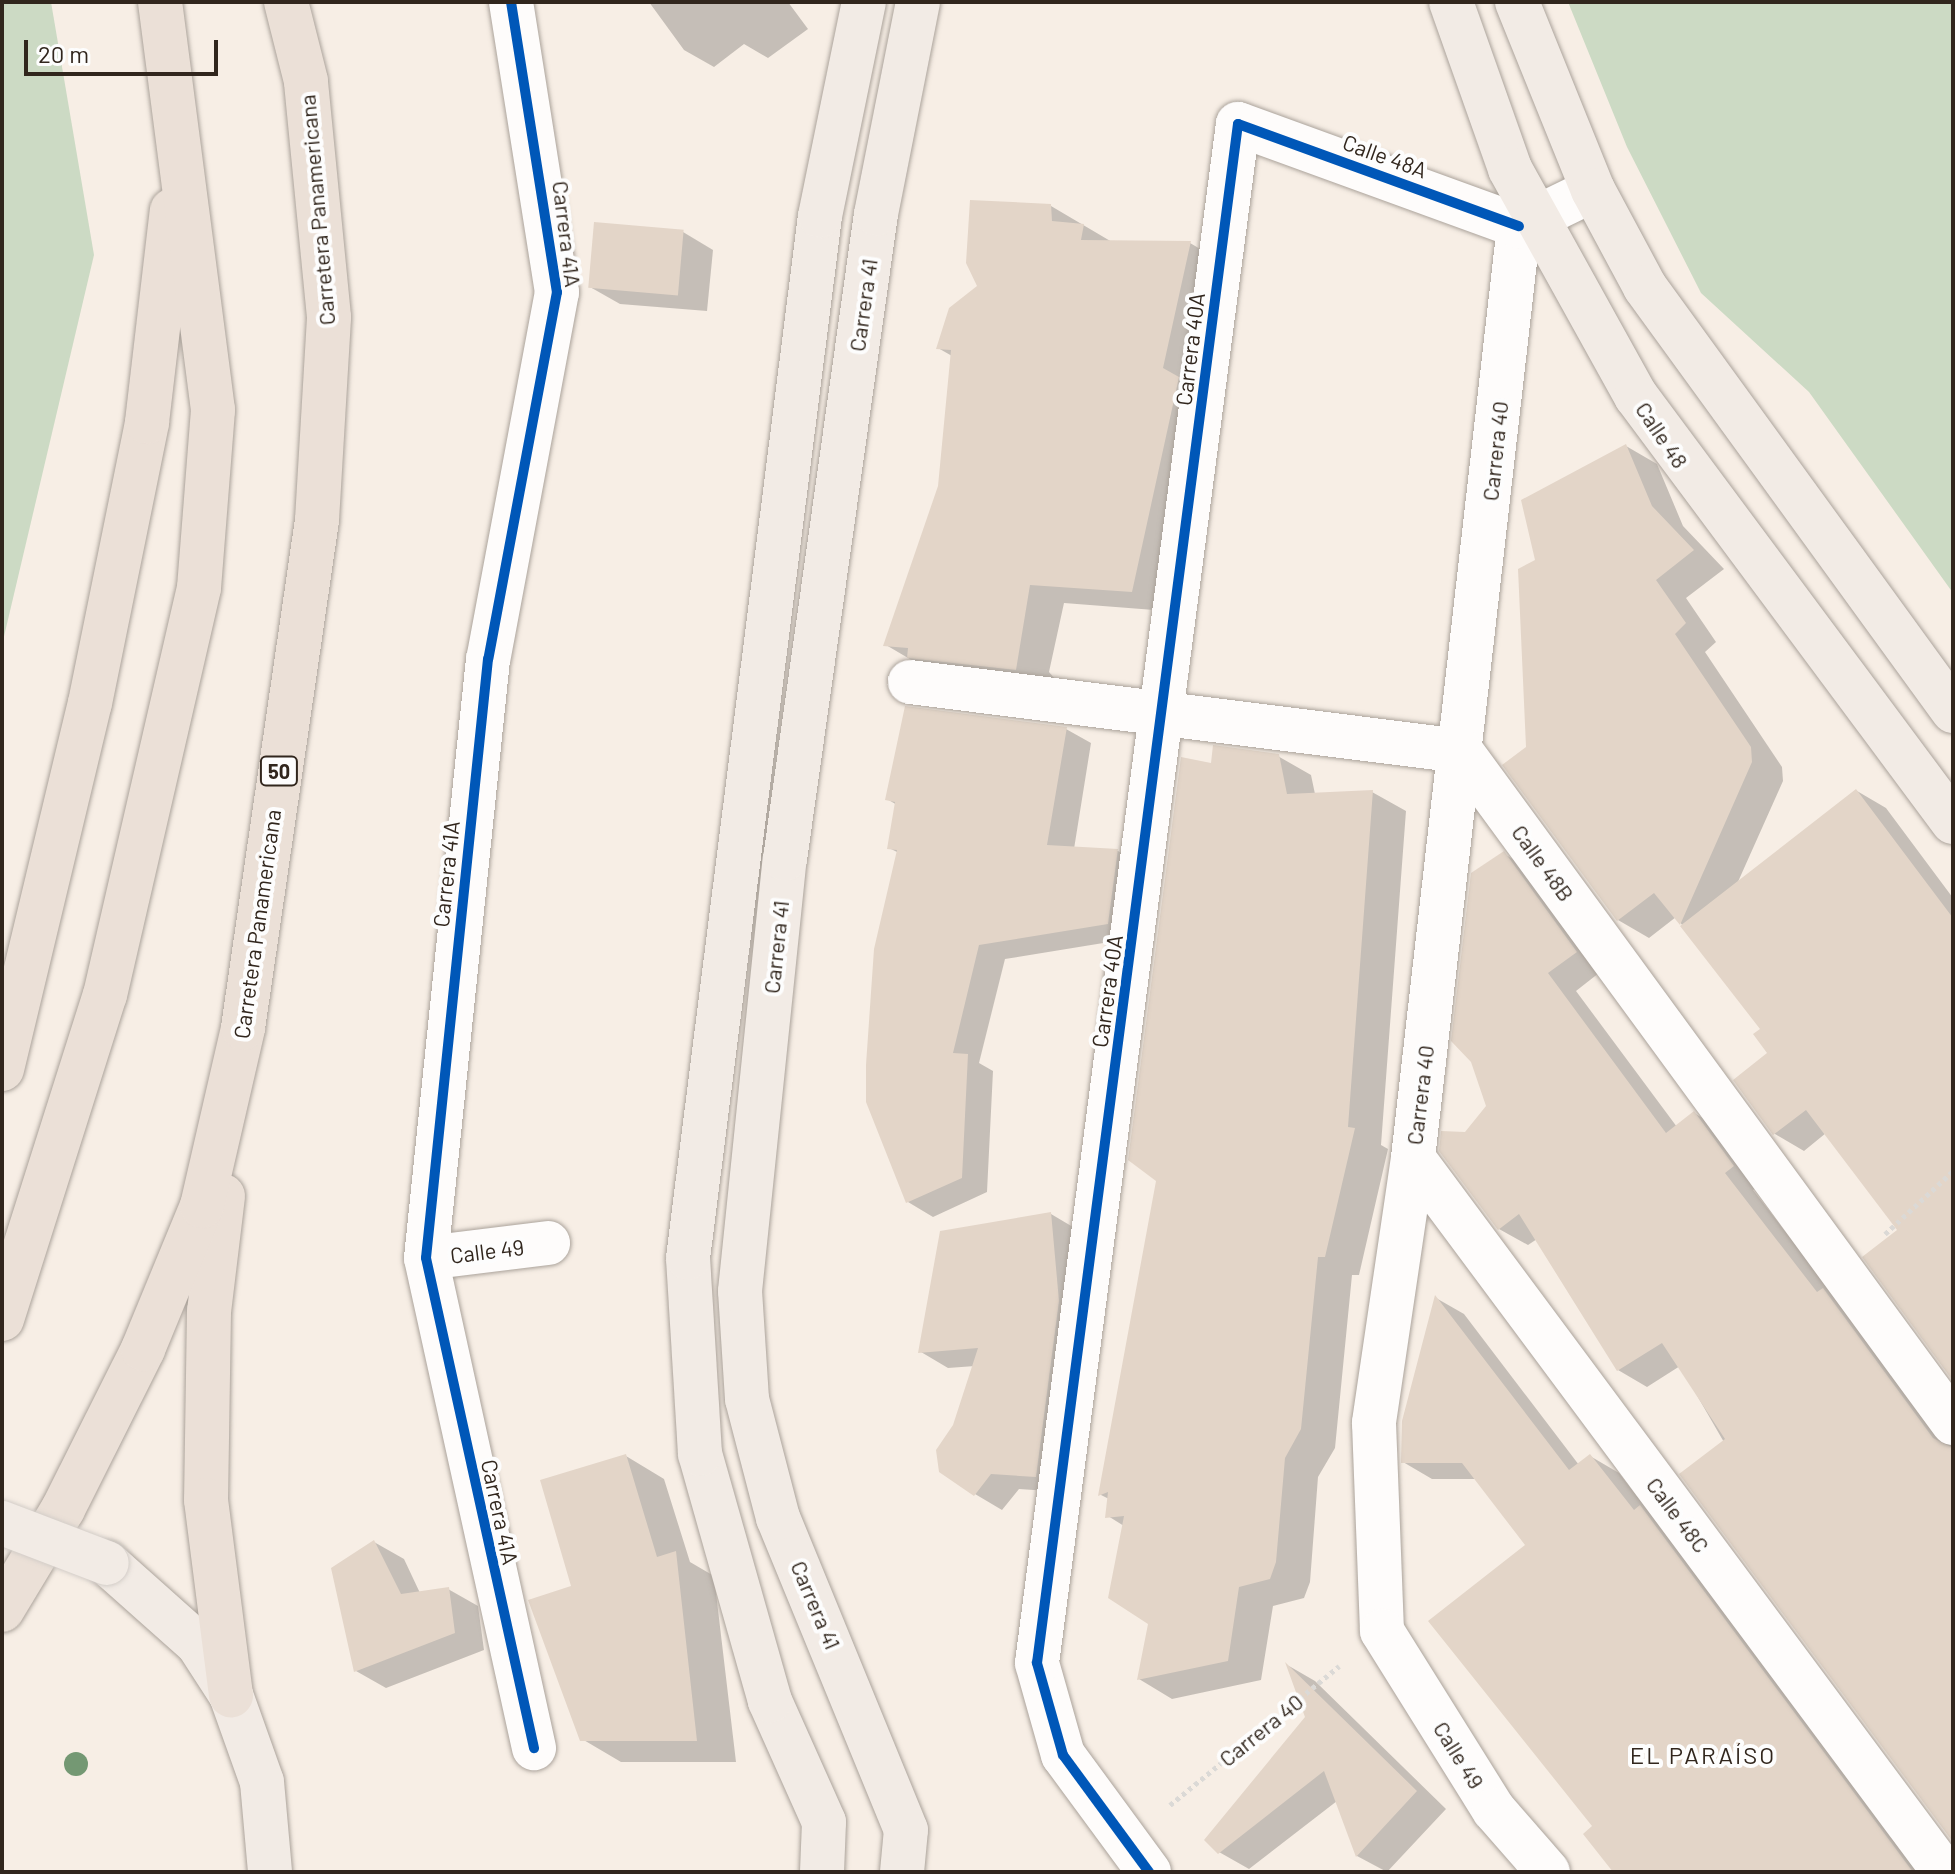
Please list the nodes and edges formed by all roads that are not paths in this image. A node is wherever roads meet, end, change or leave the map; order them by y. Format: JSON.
{"nodes":[{"id":1,"x":160,"y":2,"type":"edge"},
{"id":2,"x":286,"y":2,"type":"edge"},
{"id":3,"x":511,"y":2,"type":"edge"},
{"id":4,"x":864,"y":2,"type":"edge"},
{"id":5,"x":918,"y":2,"type":"edge"},
{"id":6,"x":1451,"y":2,"type":"edge"},
{"id":7,"x":1517,"y":2,"type":"edge"},
{"id":8,"x":1238,"y":124,"type":"joint"},
{"id":9,"x":180,"y":140,"type":"junction"},
{"id":10,"x":1593,"y":190,"type":"junction"},
{"id":11,"x":1528,"y":223,"type":"junction"},
{"id":12,"x":910,"y":682,"type":"dead end"},
{"id":13,"x":1953,"y":711,"type":"edge"},
{"id":14,"x":1165,"y":714,"type":"junction"},
{"id":15,"x":1461,"y":751,"type":"junction"},
{"id":16,"x":1953,"y":822,"type":"edge"},
{"id":17,"x":243,"y":1028,"type":"junction"},
{"id":18,"x":2,"y":1069,"type":"edge"},
{"id":19,"x":1413,"y":1158,"type":"junction"},
{"id":20,"x":548,"y":1243,"type":"dead end"},
{"id":21,"x":426,"y":1258,"type":"junction"},
{"id":22,"x":2,"y":1319,"type":"edge"},
{"id":23,"x":1953,"y":1423,"type":"edge"},
{"id":24,"x":2,"y":1523,"type":"edge"},
{"id":25,"x":2,"y":1610,"type":"edge"},
{"id":26,"x":1382,"y":1631,"type":"joint"},
{"id":27,"x":231,"y":1695,"type":"junction"},
{"id":28,"x":534,"y":1748,"type":"dead end"},
{"id":29,"x":1136,"y":1858,"type":"edge"},
{"id":30,"x":270,"y":1872,"type":"edge"},
{"id":31,"x":822,"y":1872,"type":"edge"},
{"id":32,"x":902,"y":1872,"type":"edge"},
{"id":33,"x":1548,"y":1872,"type":"edge"},
{"id":34,"x":1944,"y":1872,"type":"edge"}],
"edges":[{"from":1,"to":9,"type":"highway"},
{"from":2,"to":17,"type":"highway","name":"Carretera Panamericana","number":"50"},
{"from":3,"to":21,"type":"street","name":"Carrera 41A"},
{"from":4,"to":31,"type":"main road"},
{"from":5,"to":32,"type":"main road","name":"Carrera 41"},
{"from":6,"to":11,"type":"main road","name":"Calle 48"},
{"from":7,"to":10,"type":"main road"},
{"from":8,"to":11,"type":"street","name":"Calle 48A"},
{"from":8,"to":14,"type":"street","name":"Carrera 40A"},
{"from":9,"to":18,"type":"highway"},
{"from":9,"to":22,"type":"highway"},
{"from":10,"to":11,"type":"street"},
{"from":10,"to":13,"type":"main road"},
{"from":11,"to":15,"type":"street","name":"Carrera 40"},
{"from":11,"to":16,"type":"main road","name":"Calle 48"},
{"from":12,"to":14,"type":"street"},
{"from":14,"to":15,"type":"street"},
{"from":14,"to":29,"type":"street","name":"Carrera 40A"},
{"from":15,"to":19,"type":"street","name":"Carrera 40"},
{"from":15,"to":23,"type":"street","name":"Calle 48B"},
{"from":17,"to":25,"type":"highway","name":"Carretera Panamericana","number":"50"},
{"from":17,"to":27,"type":"highway"},
{"from":19,"to":26,"type":"street","name":"Carrera 40"},
{"from":19,"to":34,"type":"street","name":"Calle 48C"},
{"from":20,"to":21,"type":"street","name":"Calle 49"},
{"from":21,"to":28,"type":"street","name":"Carrera 41A"},
{"from":24,"to":27,"type":"main road","bridge":true},
{"from":26,"to":33,"type":"street","name":"Calle 49"},
{"from":27,"to":30,"type":"main road"}]}
